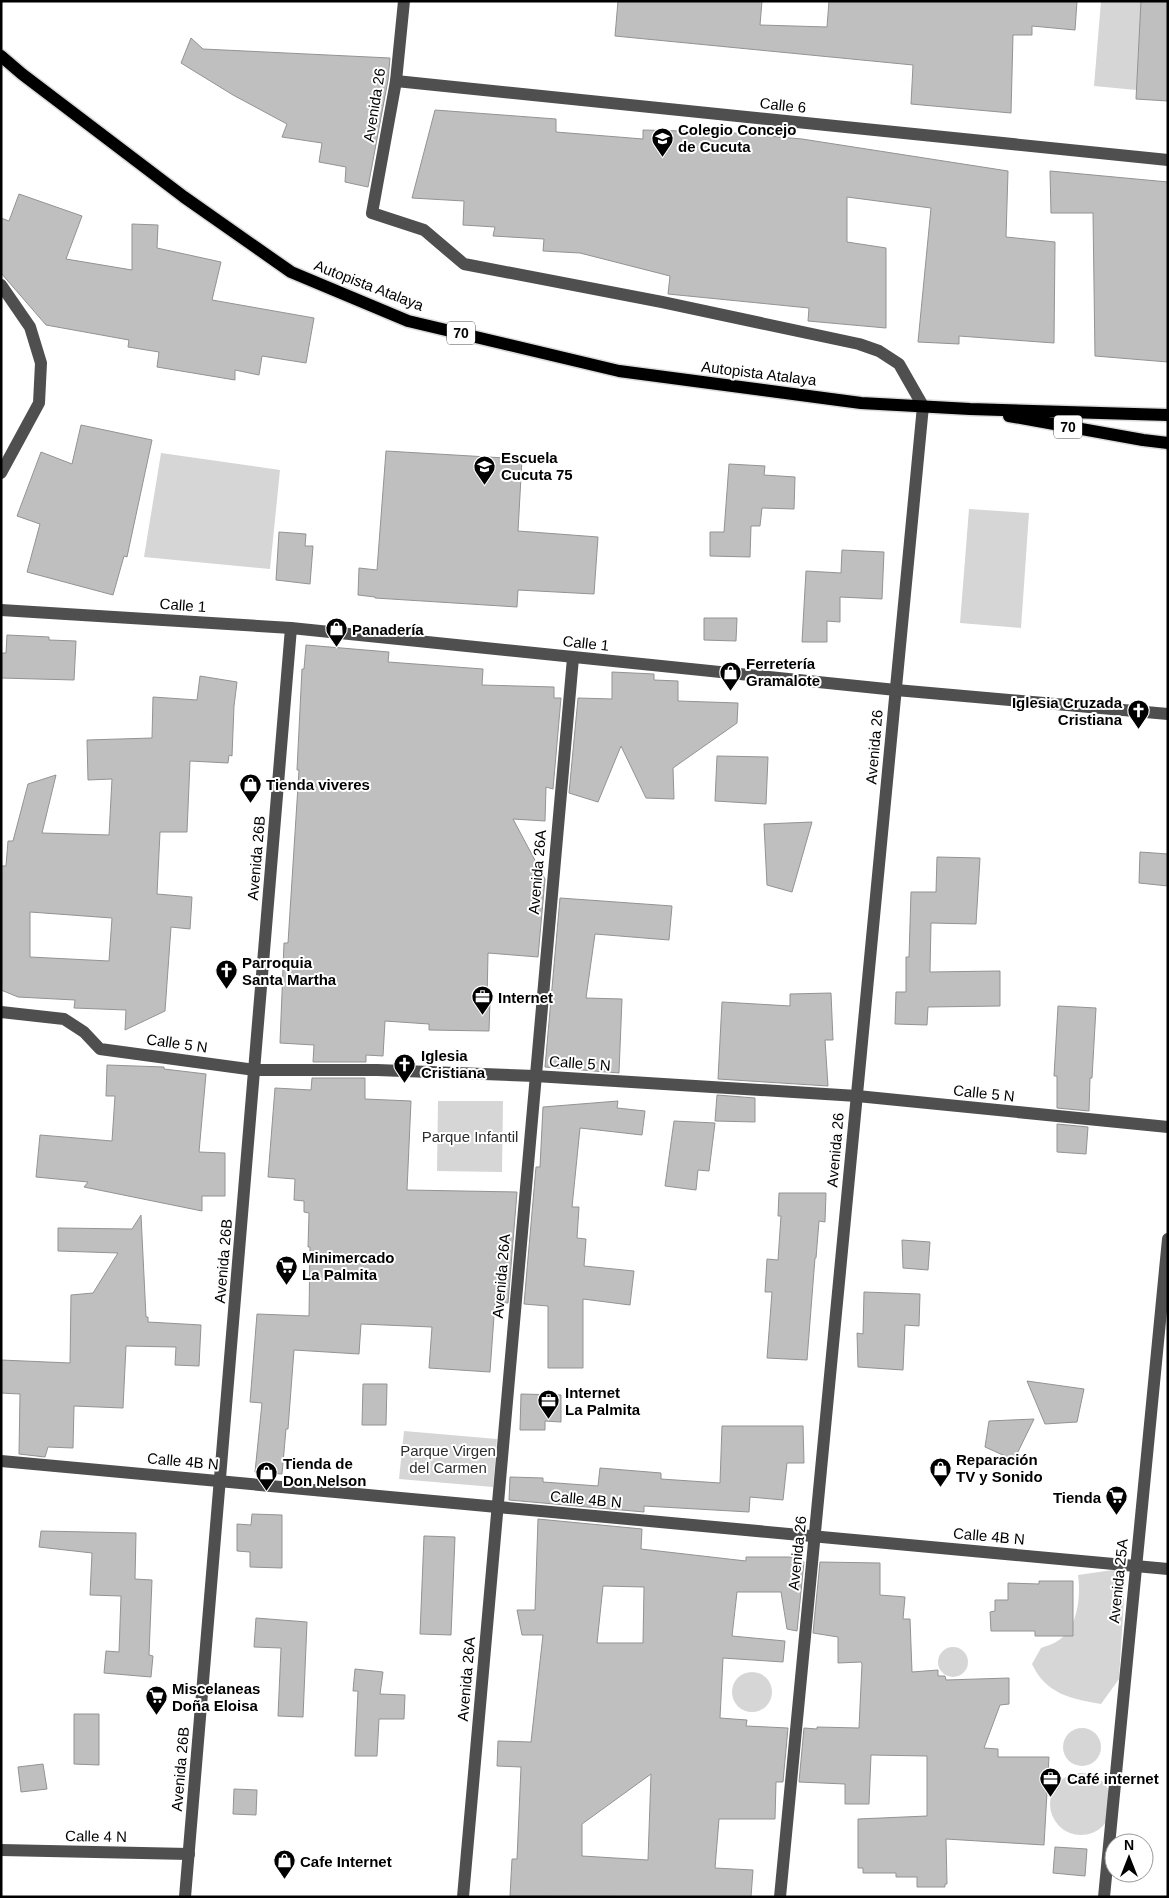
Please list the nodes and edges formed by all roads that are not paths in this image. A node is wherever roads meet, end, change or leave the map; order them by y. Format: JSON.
{"nodes":[{"id":1,"x":404,"y":1,"type":"edge"},
{"id":2,"x":1,"y":56,"type":"edge"},
{"id":3,"x":396,"y":81,"type":"junction"},
{"id":4,"x":1168,"y":160,"type":"edge"},
{"id":5,"x":1,"y":285,"type":"edge"},
{"id":6,"x":923,"y":406,"type":"junction"},
{"id":7,"x":970,"y":409,"type":"junction"},
{"id":8,"x":1168,"y":415,"type":"edge"},
{"id":9,"x":1168,"y":442,"type":"edge"},
{"id":10,"x":1,"y":473,"type":"edge"},
{"id":11,"x":1,"y":610,"type":"edge"},
{"id":12,"x":291,"y":628,"type":"junction"},
{"id":13,"x":573,"y":658,"type":"junction"},
{"id":14,"x":896,"y":690,"type":"junction"},
{"id":15,"x":1168,"y":714,"type":"edge"},
{"id":16,"x":1,"y":1012,"type":"edge"},
{"id":17,"x":255,"y":1070,"type":"junction"},
{"id":18,"x":536,"y":1076,"type":"junction"},
{"id":19,"x":857,"y":1096,"type":"junction"},
{"id":20,"x":1168,"y":1127,"type":"edge"},
{"id":21,"x":1168,"y":1239,"type":"edge"},
{"id":22,"x":1,"y":1461,"type":"edge"},
{"id":23,"x":221,"y":1481,"type":"junction"},
{"id":24,"x":497,"y":1507,"type":"junction"},
{"id":25,"x":815,"y":1536,"type":"junction"},
{"id":26,"x":1136,"y":1566,"type":"junction"},
{"id":27,"x":1168,"y":1569,"type":"edge"},
{"id":28,"x":1,"y":1850,"type":"edge"},
{"id":29,"x":189,"y":1854,"type":"junction"},
{"id":30,"x":185,"y":1897,"type":"edge"},
{"id":31,"x":463,"y":1897,"type":"edge"},
{"id":32,"x":780,"y":1897,"type":"edge"},
{"id":33,"x":1104,"y":1897,"type":"edge"}],
"edges":[{"from":1,"to":3,"type":"street","name":"Avenida 26"},
{"from":2,"to":6,"type":"main road","name":"Autopista Atalaya","number":"70"},
{"from":3,"to":4,"type":"street","name":"Calle 6"},
{"from":3,"to":6,"type":"street","name":"Avenida 26"},
{"from":5,"to":10,"type":"street"},
{"from":6,"to":7,"type":"main road","name":"Autopista Atalaya","number":"70"},
{"from":6,"to":14,"type":"street","name":"Avenida 26"},
{"from":7,"to":8,"type":"main road","name":"Autopista Atalaya","number":"70"},
{"from":7,"to":9,"type":"main road","name":"Autopista Atalaya","number":"70"},
{"from":11,"to":12,"type":"street","name":"Calle 1"},
{"from":12,"to":13,"type":"street","name":"Calle 1"},
{"from":12,"to":17,"type":"street","name":"Avenida 26B"},
{"from":13,"to":14,"type":"street","name":"Calle 1"},
{"from":13,"to":18,"type":"street","name":"Avenida 26A"},
{"from":14,"to":15,"type":"street","name":"Calle 1"},
{"from":14,"to":19,"type":"street","name":"Avenida 26"},
{"from":16,"to":17,"type":"street","name":"Calle 5 N"},
{"from":17,"to":18,"type":"street","name":"Calle 5 N"},
{"from":17,"to":23,"type":"street","name":"Avenida 26B"},
{"from":18,"to":19,"type":"street","name":"Calle 5 N"},
{"from":18,"to":24,"type":"street","name":"Avenida 26A"},
{"from":19,"to":20,"type":"street","name":"Calle 5 N"},
{"from":19,"to":25,"type":"street","name":"Avenida 26"},
{"from":21,"to":26,"type":"street","name":"Avenida 25A"},
{"from":22,"to":23,"type":"street","name":"Calle 4B N"},
{"from":23,"to":24,"type":"street","name":"Calle 4B N"},
{"from":23,"to":29,"type":"street","name":"Avenida 26B"},
{"from":24,"to":25,"type":"street","name":"Calle 4B N"},
{"from":24,"to":31,"type":"street","name":"Avenida 26A"},
{"from":25,"to":26,"type":"street","name":"Calle 4B N"},
{"from":25,"to":32,"type":"street","name":"Avenida 26"},
{"from":26,"to":27,"type":"street","name":"Calle 4B N"},
{"from":26,"to":33,"type":"street","name":"Avenida 25A"},
{"from":28,"to":29,"type":"street","name":"Calle 4 N"},
{"from":29,"to":30,"type":"street","name":"Avenida 26B"}]}
